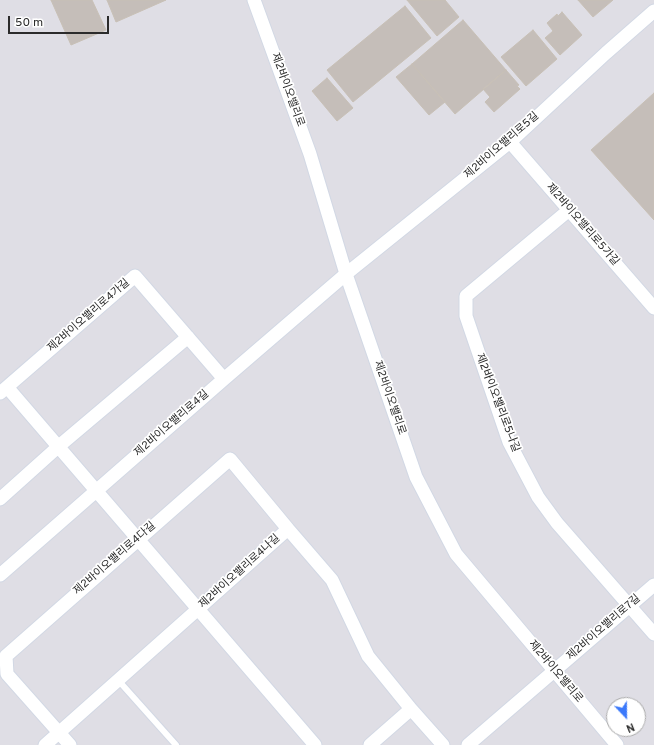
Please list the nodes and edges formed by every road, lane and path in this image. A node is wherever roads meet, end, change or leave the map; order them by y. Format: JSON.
{"nodes":[{"id":1,"x":254,"y":0,"type":"edge"},
{"id":2,"x":654,"y":11,"type":"edge"},
{"id":3,"x":510,"y":142,"type":"junction"},
{"id":4,"x":569,"y":210,"type":"junction"},
{"id":5,"x":346,"y":274,"type":"junction"},
{"id":6,"x":654,"y":308,"type":"edge"},
{"id":7,"x":188,"y":337,"type":"junction"},
{"id":8,"x":224,"y":379,"type":"junction"},
{"id":9,"x":4,"y":390,"type":"edge"},
{"id":10,"x":59,"y":446,"type":"junction"},
{"id":11,"x":97,"y":491,"type":"junction"},
{"id":12,"x":0,"y":499,"type":"edge"},
{"id":13,"x":288,"y":529,"type":"junction"},
{"id":14,"x":138,"y":539,"type":"junction"},
{"id":15,"x":0,"y":575,"type":"edge"},
{"id":16,"x":654,"y":585,"type":"edge"},
{"id":17,"x":630,"y":606,"type":"junction"},
{"id":18,"x":198,"y":609,"type":"junction"},
{"id":19,"x":654,"y":634,"type":"edge"},
{"id":20,"x":554,"y":671,"type":"junction"},
{"id":21,"x":118,"y":680,"type":"junction"},
{"id":22,"x":411,"y":709,"type":"junction"},
{"id":23,"x":59,"y":732,"type":"junction"},
{"id":24,"x":45,"y":745,"type":"edge"},
{"id":25,"x":70,"y":745,"type":"edge"},
{"id":26,"x":176,"y":745,"type":"edge"},
{"id":27,"x":315,"y":745,"type":"edge"},
{"id":28,"x":370,"y":745,"type":"edge"},
{"id":29,"x":443,"y":745,"type":"edge"},
{"id":30,"x":468,"y":745,"type":"edge"},
{"id":31,"x":617,"y":745,"type":"edge"}],
"edges":[{"from":1,"to":5,"type":"street","name":"제2바이오밸리로"},
{"from":2,"to":3,"type":"street","name":"제2바이오밸리로5길"},
{"from":3,"to":4,"type":"street","name":"제2바이오밸리로5가길"},
{"from":3,"to":5,"type":"street","name":"제2바이오밸리로5길"},
{"from":4,"to":6,"type":"street","name":"제2바이오밸리로5가길"},
{"from":4,"to":17,"type":"street","name":"제2바이오밸리로5나길"},
{"from":5,"to":8,"type":"street","name":"제2바이오밸리로4길"},
{"from":5,"to":20,"type":"street","name":"제2바이오밸리로"},
{"from":7,"to":8,"type":"street","name":"제2바이오밸리로4가길"},
{"from":7,"to":9,"type":"street","name":"제2바이오밸리로4가길"},
{"from":7,"to":10,"type":"street"},
{"from":8,"to":11,"type":"street","name":"제2바이오밸리로4길"},
{"from":9,"to":10,"type":"street"},
{"from":10,"to":11,"type":"street"},
{"from":10,"to":12,"type":"street"},
{"from":11,"to":14,"type":"street"},
{"from":11,"to":15,"type":"street","name":"제2바이오밸리로4길"},
{"from":13,"to":14,"type":"street","name":"제2바이오밸리로4다길"},
{"from":13,"to":18,"type":"street","name":"제2바이오밸리로4나길"},
{"from":13,"to":22,"type":"street","name":"제2바이오밸리로4나길"},
{"from":14,"to":18,"type":"street"},
{"from":14,"to":23,"type":"street","name":"제2바이오밸리로4다길"},
{"from":16,"to":17,"type":"street","name":"제2바이오밸리로7길"},
{"from":17,"to":19,"type":"street"},
{"from":17,"to":20,"type":"street","name":"제2바이오밸리로7길"},
{"from":18,"to":21,"type":"street","name":"제2바이오밸리로4나길"},
{"from":18,"to":27,"type":"street"},
{"from":20,"to":30,"type":"street","name":"제2바이오밸리로7길"},
{"from":20,"to":31,"type":"street","name":"제2바이오밸리로"},
{"from":21,"to":23,"type":"street","name":"제2바이오밸리로4나길"},
{"from":21,"to":26,"type":"lane"},
{"from":22,"to":28,"type":"street"},
{"from":22,"to":29,"type":"street","name":"제2바이오밸리로4나길"},
{"from":23,"to":24,"type":"street","name":"제2바이오밸리로4나길"},
{"from":23,"to":25,"type":"street"}]}
